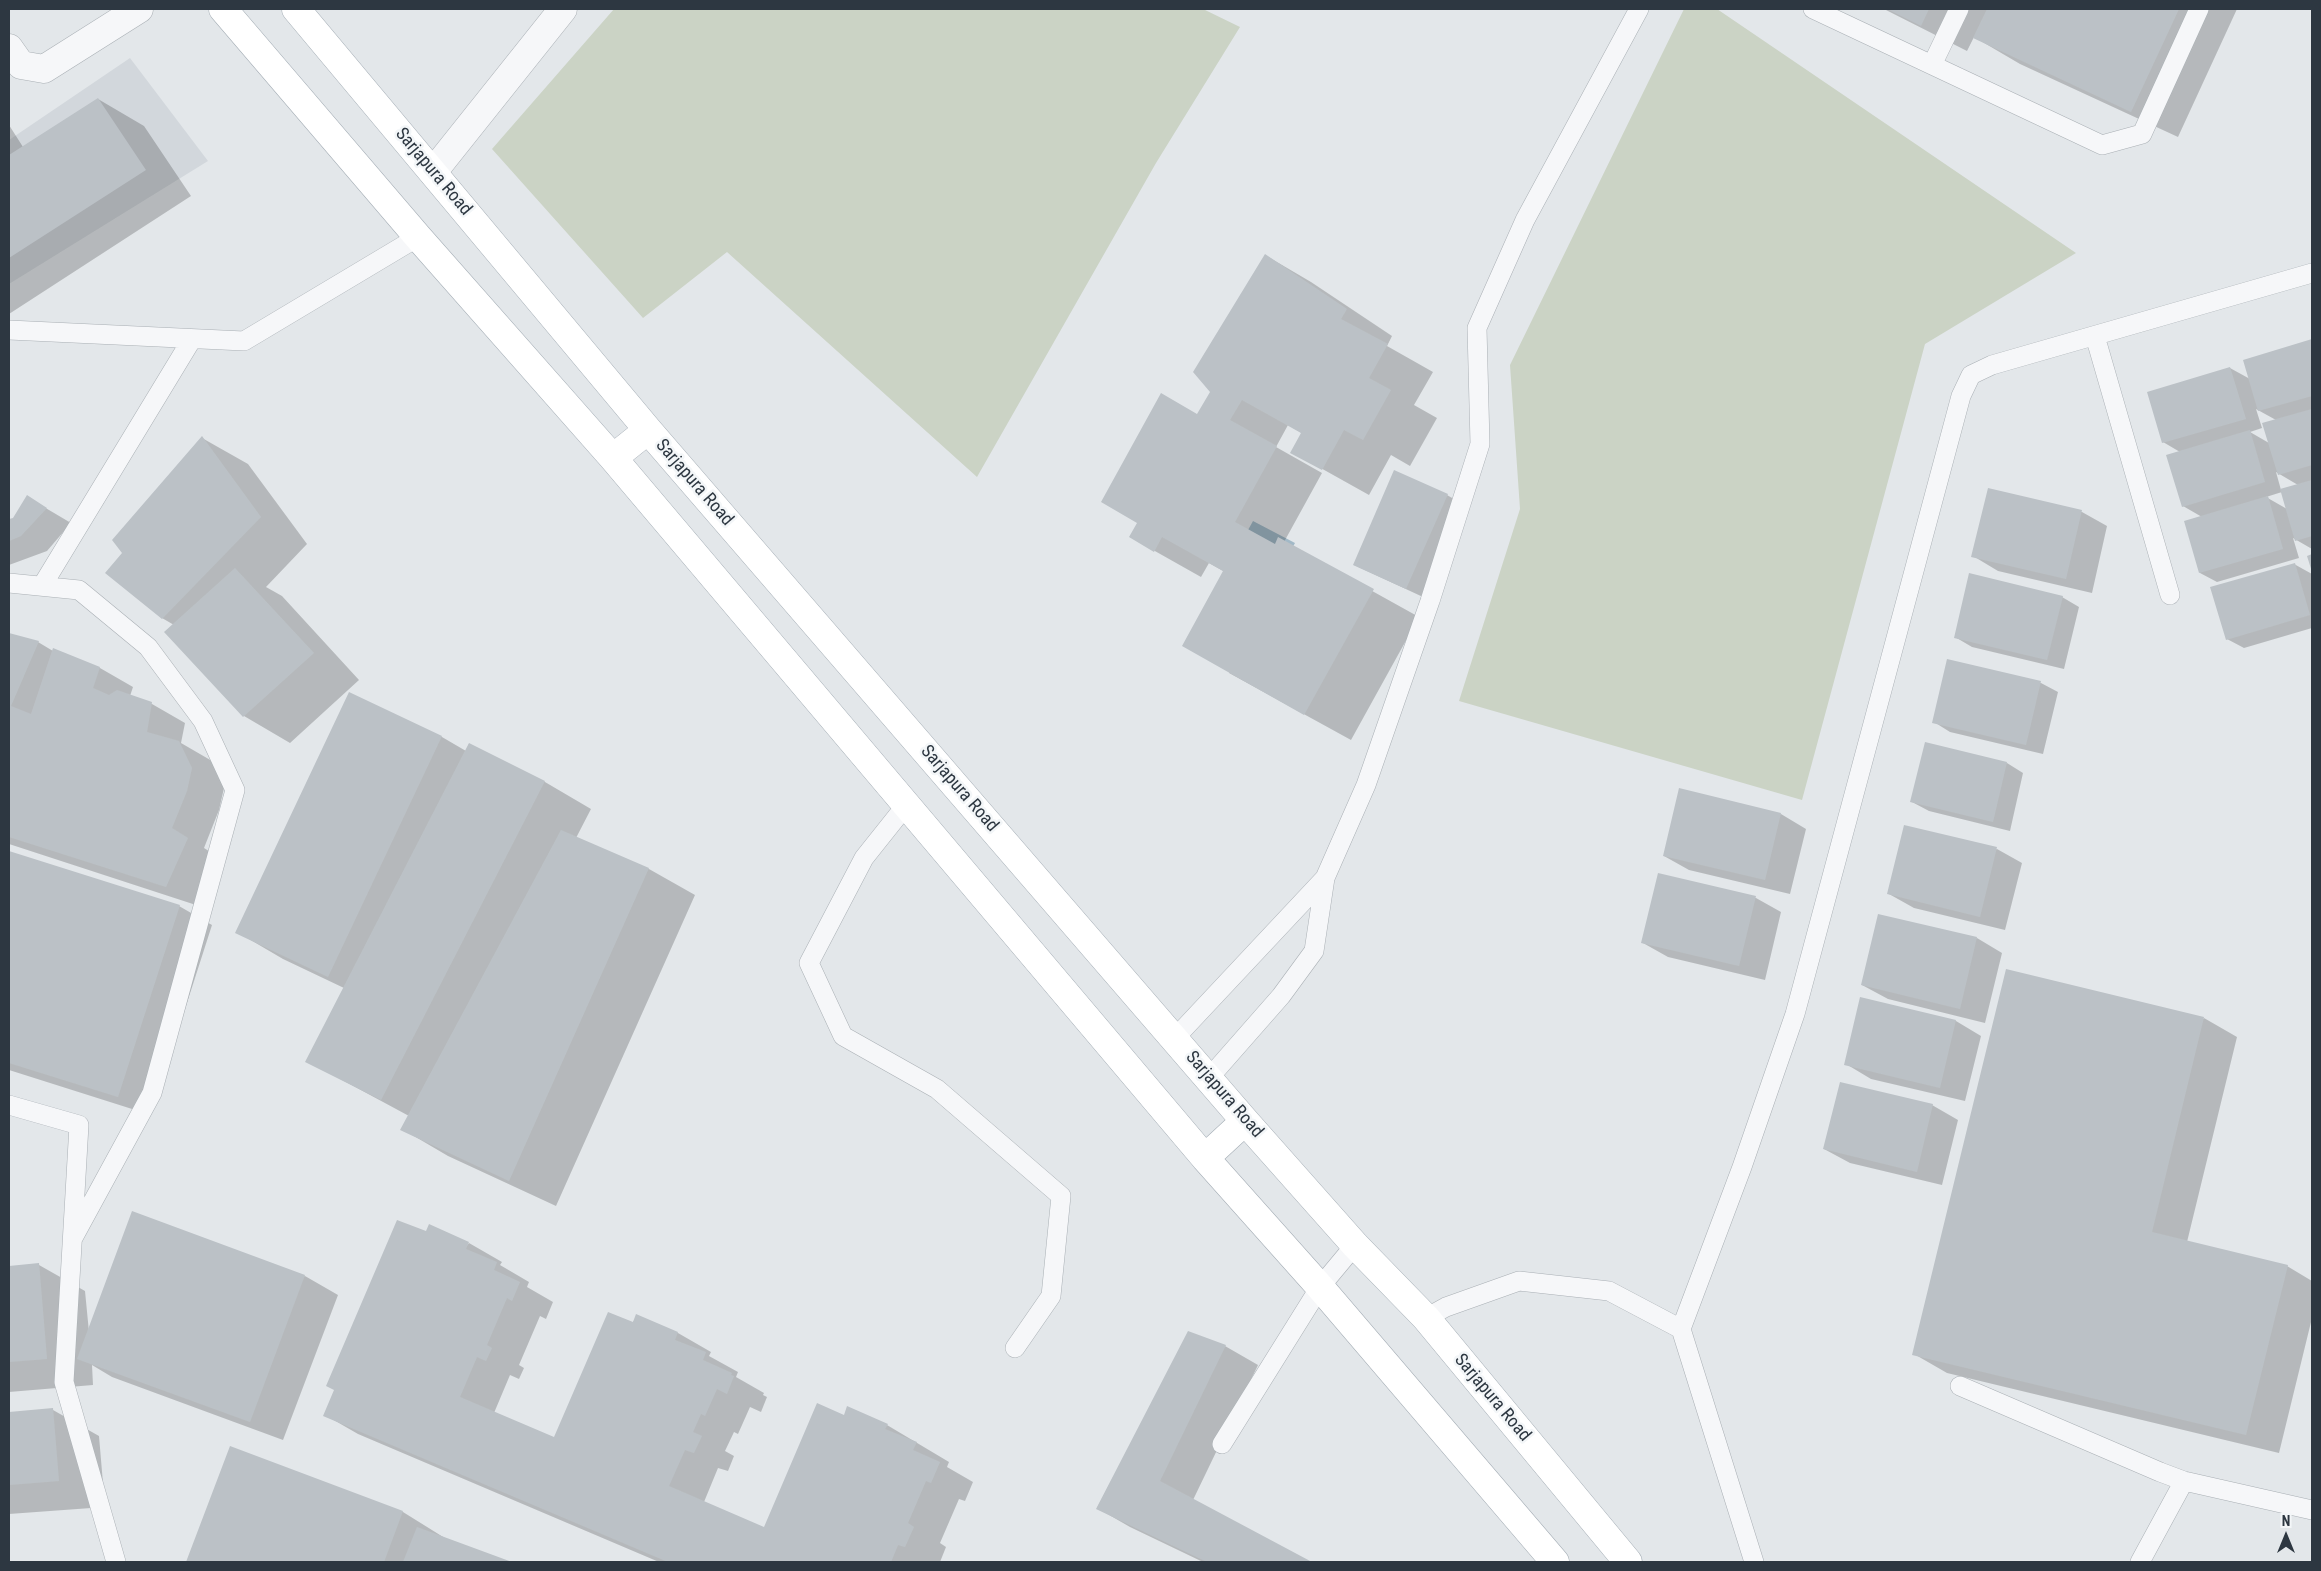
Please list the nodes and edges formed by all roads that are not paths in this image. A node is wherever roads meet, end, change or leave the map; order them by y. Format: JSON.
{"nodes":[{"id":1,"x":139,"y":9,"type":"edge"},
{"id":2,"x":222,"y":9,"type":"edge"},
{"id":3,"x":296,"y":9,"type":"edge"},
{"id":4,"x":563,"y":9,"type":"edge"},
{"id":5,"x":1639,"y":9,"type":"edge"},
{"id":6,"x":1813,"y":9,"type":"edge"},
{"id":7,"x":1960,"y":9,"type":"edge"},
{"id":8,"x":2199,"y":9,"type":"edge"},
{"id":9,"x":9,"y":48,"type":"edge"},
{"id":10,"x":1932,"y":65,"type":"junction"},
{"id":11,"x":433,"y":172,"type":"junction"},
{"id":12,"x":418,"y":237,"type":"junction"},
{"id":13,"x":2312,"y":273,"type":"edge"},
{"id":14,"x":9,"y":330,"type":"edge"},
{"id":15,"x":2095,"y":336,"type":"junction"},
{"id":16,"x":192,"y":339,"type":"junction"},
{"id":17,"x":648,"y":430,"type":"junction"},
{"id":18,"x":613,"y":458,"type":"junction"},
{"id":19,"x":9,"y":583,"type":"edge"},
{"id":20,"x":42,"y":586,"type":"junction"},
{"id":21,"x":2170,"y":595,"type":"dead end"},
{"id":22,"x":906,"y":804,"type":"junction"},
{"id":23,"x":1325,"y":878,"type":"junction"},
{"id":24,"x":1175,"y":1038,"type":"junction"},
{"id":25,"x":1209,"y":1078,"type":"junction"},
{"id":26,"x":9,"y":1104,"type":"edge"},
{"id":27,"x":1245,"y":1121,"type":"junction"},
{"id":28,"x":1205,"y":1158,"type":"junction"},
{"id":29,"x":73,"y":1238,"type":"junction"},
{"id":30,"x":1355,"y":1246,"type":"junction"},
{"id":31,"x":1320,"y":1287,"type":"junction"},
{"id":32,"x":1426,"y":1318,"type":"junction"},
{"id":33,"x":1681,"y":1329,"type":"junction"},
{"id":34,"x":1015,"y":1348,"type":"dead end"},
{"id":35,"x":1960,"y":1386,"type":"dead end"},
{"id":36,"x":1222,"y":1444,"type":"dead end"},
{"id":37,"x":2184,"y":1481,"type":"junction"},
{"id":38,"x":2312,"y":1510,"type":"edge"},
{"id":39,"x":116,"y":1562,"type":"edge"},
{"id":40,"x":1554,"y":1562,"type":"edge"},
{"id":41,"x":1628,"y":1562,"type":"edge"},
{"id":42,"x":1754,"y":1562,"type":"edge"},
{"id":43,"x":2140,"y":1562,"type":"edge"}],
"edges":[{"from":1,"to":9,"type":"street"},
{"from":2,"to":12,"type":"main road"},
{"from":3,"to":11,"type":"main road","name":"Sarjapura Road"},
{"from":4,"to":11,"type":"street"},
{"from":5,"to":23,"type":"lane"},
{"from":6,"to":10,"type":"lane"},
{"from":7,"to":10,"type":"lane"},
{"from":8,"to":10,"type":"lane"},
{"from":11,"to":17,"type":"main road","name":"Sarjapura Road"},
{"from":12,"to":16,"type":"lane"},
{"from":12,"to":18,"type":"main road"},
{"from":13,"to":15,"type":"lane"},
{"from":14,"to":16,"type":"lane"},
{"from":15,"to":21,"type":"lane"},
{"from":15,"to":33,"type":"lane"},
{"from":16,"to":20,"type":"lane"},
{"from":17,"to":18,"type":"main road"},
{"from":17,"to":24,"type":"main road","name":"Sarjapura Road"},
{"from":18,"to":22,"type":"main road"},
{"from":19,"to":20,"type":"lane"},
{"from":20,"to":29,"type":"lane"},
{"from":22,"to":28,"type":"main road"},
{"from":22,"to":34,"type":"lane"},
{"from":23,"to":24,"type":"lane"},
{"from":23,"to":25,"type":"lane"},
{"from":24,"to":25,"type":"main road","name":"Sarjapura Road"},
{"from":25,"to":27,"type":"main road","name":"Sarjapura Road"},
{"from":26,"to":29,"type":"lane"},
{"from":27,"to":28,"type":"main road"},
{"from":27,"to":30,"type":"main road","name":"Sarjapura Road"},
{"from":28,"to":31,"type":"main road"},
{"from":29,"to":39,"type":"lane"},
{"from":30,"to":31,"type":"lane"},
{"from":30,"to":32,"type":"main road","name":"Sarjapura Road"},
{"from":31,"to":36,"type":"lane"},
{"from":31,"to":40,"type":"main road"},
{"from":32,"to":33,"type":"lane"},
{"from":32,"to":41,"type":"main road","name":"Sarjapura Road"},
{"from":33,"to":42,"type":"lane"},
{"from":35,"to":37,"type":"lane"},
{"from":37,"to":38,"type":"lane"},
{"from":37,"to":43,"type":"lane"}]}
